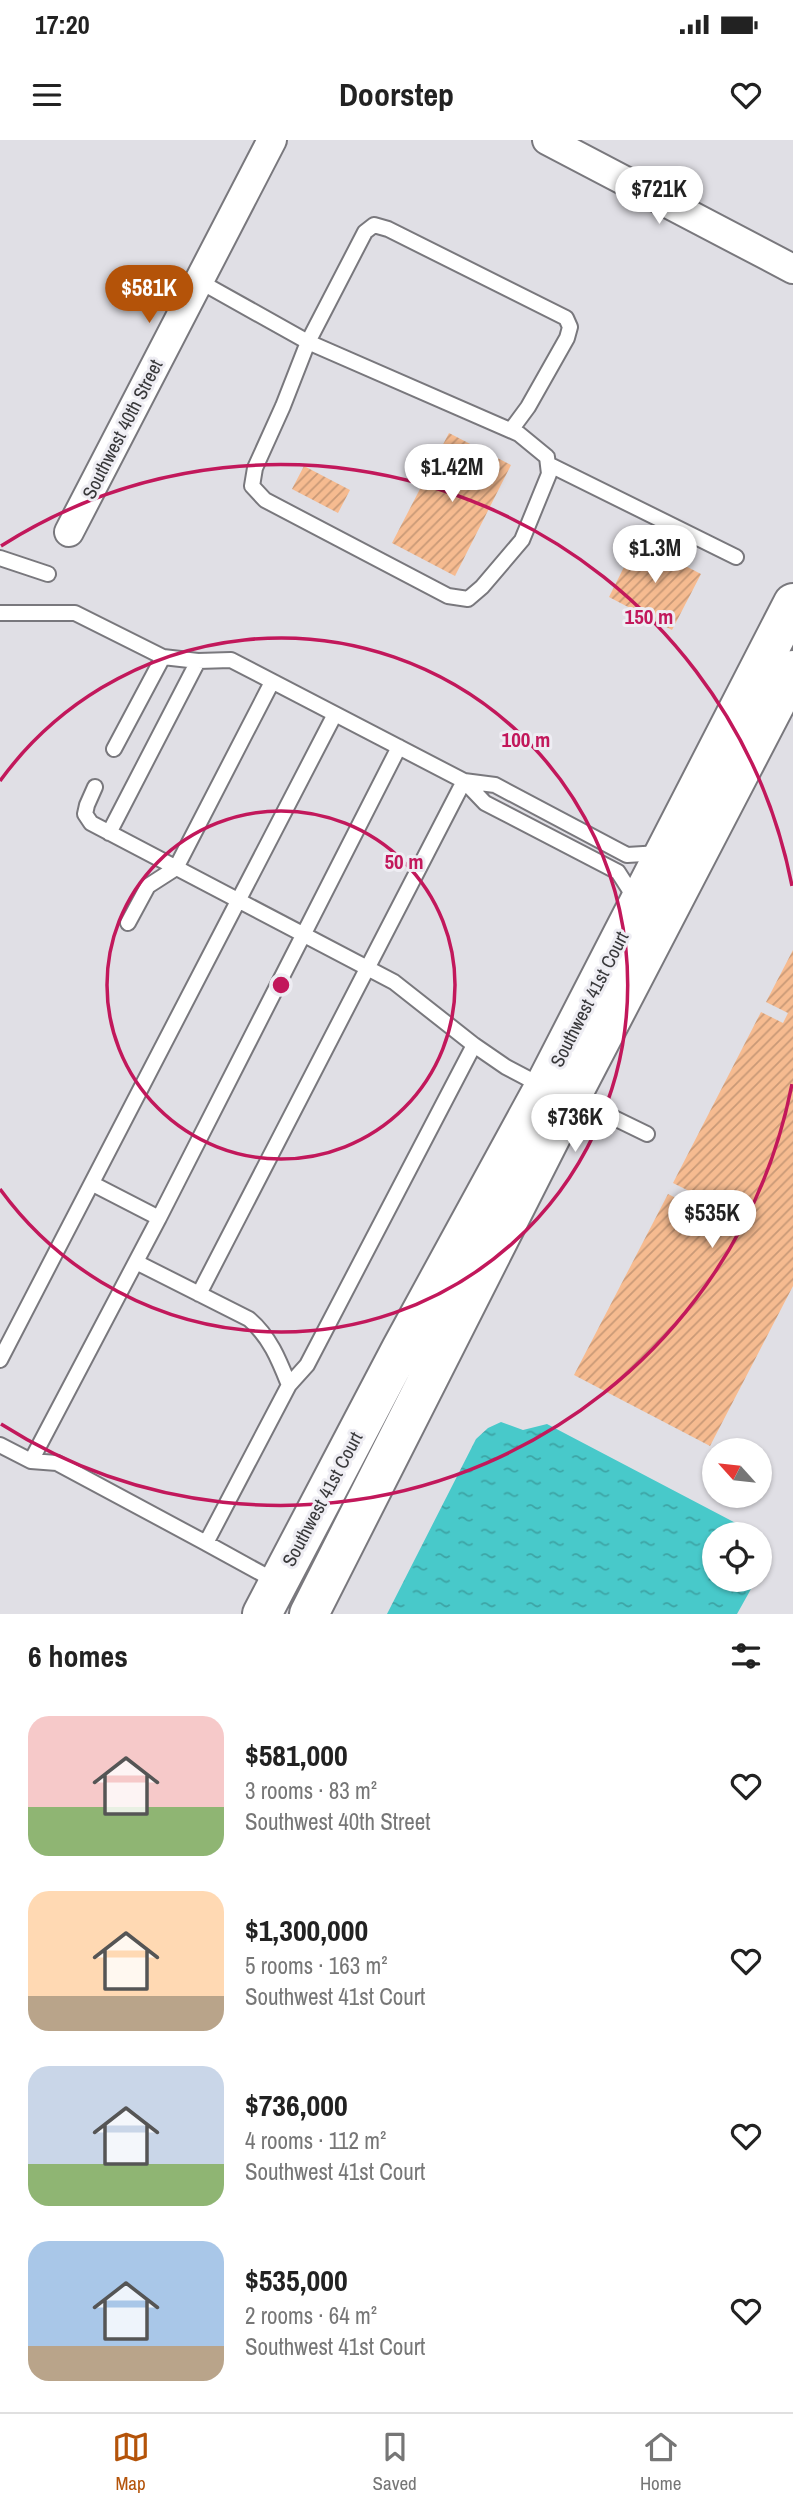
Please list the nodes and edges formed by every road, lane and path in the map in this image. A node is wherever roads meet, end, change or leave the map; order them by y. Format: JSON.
{"nodes":[{"id":1,"x":272,"y":140,"type":"edge"},
{"id":2,"x":547,"y":140,"type":"edge"},
{"id":3,"x":793,"y":269,"type":"edge"},
{"id":4,"x":199,"y":282,"type":"junction"},
{"id":5,"x":308,"y":342,"type":"junction"},
{"id":6,"x":511,"y":430,"type":"junction"},
{"id":7,"x":548,"y":464,"type":"junction"},
{"id":8,"x":69,"y":533,"type":"dead end"},
{"id":9,"x":736,"y":557,"type":"dead end"},
{"id":10,"x":0,"y":558,"type":"edge"},
{"id":11,"x":48,"y":574,"type":"dead end"},
{"id":12,"x":793,"y":603,"type":"edge"},
{"id":13,"x":0,"y":613,"type":"edge"},
{"id":14,"x":163,"y":657,"type":"junction"},
{"id":15,"x":198,"y":660,"type":"junction"},
{"id":16,"x":793,"y":670,"type":"edge"},
{"id":17,"x":272,"y":682,"type":"junction"},
{"id":18,"x":335,"y":714,"type":"junction"},
{"id":19,"x":399,"y":747,"type":"junction"},
{"id":20,"x":114,"y":749,"type":"dead end"},
{"id":21,"x":464,"y":781,"type":"junction"},
{"id":22,"x":95,"y":787,"type":"dead end"},
{"id":23,"x":109,"y":833,"type":"junction"},
{"id":24,"x":665,"y":852,"type":"junction"},
{"id":25,"x":176,"y":868,"type":"junction"},
{"id":26,"x":239,"y":901,"type":"junction"},
{"id":27,"x":638,"y":903,"type":"junction"},
{"id":28,"x":128,"y":923,"type":"dead end"},
{"id":29,"x":304,"y":934,"type":"junction"},
{"id":30,"x":367,"y":968,"type":"junction"},
{"id":31,"x":474,"y":1045,"type":"junction"},
{"id":32,"x":557,"y":1092,"type":"junction"},
{"id":33,"x":647,"y":1134,"type":"dead end"},
{"id":34,"x":93,"y":1184,"type":"junction"},
{"id":35,"x":159,"y":1218,"type":"junction"},
{"id":36,"x":136,"y":1262,"type":"junction"},
{"id":37,"x":199,"y":1294,"type":"junction"},
{"id":38,"x":0,"y":1360,"type":"edge"},
{"id":39,"x":289,"y":1385,"type":"junction"},
{"id":40,"x":0,"y":1445,"type":"edge"},
{"id":41,"x":31,"y":1461,"type":"junction"},
{"id":42,"x":206,"y":1543,"type":"junction"},
{"id":43,"x":270,"y":1598,"type":"edge"},
{"id":44,"x":309,"y":1614,"type":"edge"}],
"edges":[{"from":1,"to":4,"type":"street","name":"Southwest 40th Street"},
{"from":2,"to":3,"type":"street"},
{"from":4,"to":5,"type":"lane"},
{"from":4,"to":8,"type":"street","name":"Southwest 40th Street"},
{"from":5,"to":6,"type":"lane"},
{"from":5,"to":6,"type":"lane"},
{"from":5,"to":7,"type":"lane"},
{"from":6,"to":7,"type":"lane"},
{"from":7,"to":9,"type":"lane"},
{"from":10,"to":11,"type":"lane"},
{"from":12,"to":24,"type":"street","name":"Southwest 41st Court"},
{"from":13,"to":14,"type":"lane"},
{"from":14,"to":15,"type":"lane"},
{"from":14,"to":20,"type":"lane"},
{"from":15,"to":17,"type":"lane"},
{"from":15,"to":23,"type":"lane"},
{"from":16,"to":32,"type":"street","name":"Southwest 41st Court"},
{"from":17,"to":18,"type":"lane"},
{"from":17,"to":25,"type":"lane"},
{"from":18,"to":19,"type":"lane"},
{"from":18,"to":26,"type":"lane"},
{"from":19,"to":21,"type":"lane"},
{"from":19,"to":29,"type":"lane"},
{"from":21,"to":24,"type":"lane"},
{"from":21,"to":27,"type":"lane"},
{"from":21,"to":30,"type":"lane"},
{"from":22,"to":23,"type":"lane"},
{"from":23,"to":25,"type":"lane"},
{"from":24,"to":27,"type":"street","name":"Southwest 41st Court"},
{"from":25,"to":26,"type":"lane"},
{"from":25,"to":28,"type":"lane"},
{"from":26,"to":29,"type":"lane"},
{"from":26,"to":34,"type":"lane"},
{"from":27,"to":32,"type":"street","name":"Southwest 41st Court"},
{"from":29,"to":30,"type":"lane"},
{"from":29,"to":35,"type":"lane"},
{"from":30,"to":31,"type":"lane"},
{"from":30,"to":37,"type":"lane"},
{"from":31,"to":32,"type":"lane"},
{"from":31,"to":39,"type":"lane"},
{"from":32,"to":33,"type":"lane"},
{"from":32,"to":43,"type":"street","name":"Southwest 41st Court"},
{"from":32,"to":44,"type":"street","name":"Southwest 41st Court"},
{"from":34,"to":35,"type":"lane"},
{"from":34,"to":38,"type":"lane"},
{"from":35,"to":36,"type":"lane"},
{"from":36,"to":37,"type":"lane"},
{"from":36,"to":41,"type":"lane"},
{"from":37,"to":39,"type":"lane"},
{"from":39,"to":42,"type":"lane"},
{"from":40,"to":41,"type":"lane"},
{"from":41,"to":42,"type":"lane"},
{"from":42,"to":43,"type":"lane"}]}
